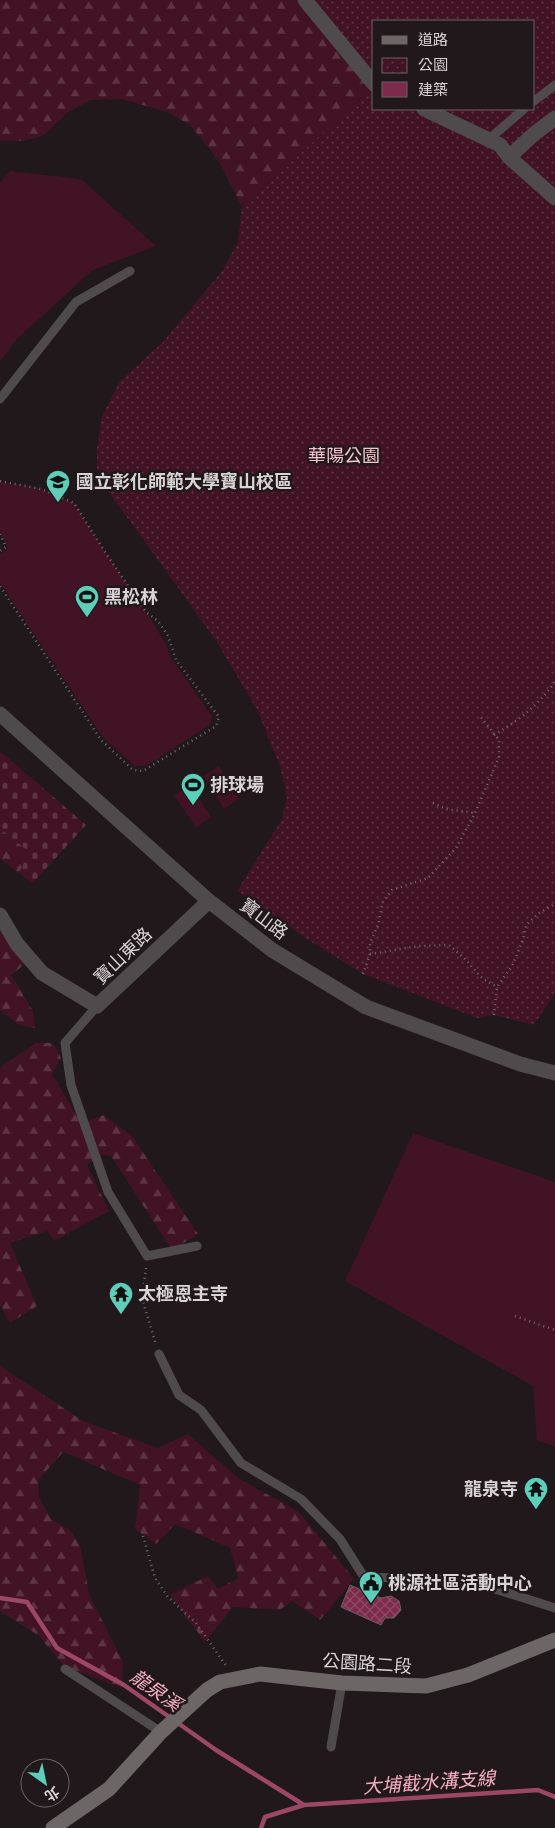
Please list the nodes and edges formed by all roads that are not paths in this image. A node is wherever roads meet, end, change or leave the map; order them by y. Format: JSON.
{"nodes":[{"id":1,"x":305,"y":0,"type":"edge"},
{"id":2,"x":372,"y":82,"type":"edge"},
{"id":3,"x":555,"y":85,"type":"edge"},
{"id":4,"x":535,"y":99,"type":"edge"},
{"id":5,"x":426,"y":110,"type":"edge"},
{"id":6,"x":523,"y":110,"type":"edge"},
{"id":7,"x":555,"y":118,"type":"edge"},
{"id":8,"x":488,"y":140,"type":"junction"},
{"id":9,"x":509,"y":157,"type":"junction"},
{"id":10,"x":555,"y":198,"type":"edge"},
{"id":11,"x":130,"y":271,"type":"dead end"},
{"id":12,"x":0,"y":399,"type":"edge"},
{"id":13,"x":0,"y":714,"type":"edge"},
{"id":14,"x":209,"y":900,"type":"junction"},
{"id":15,"x":0,"y":915,"type":"edge"},
{"id":16,"x":97,"y":1006,"type":"junction"},
{"id":17,"x":555,"y":1073,"type":"edge"},
{"id":18,"x":197,"y":1246,"type":"dead end"},
{"id":19,"x":159,"y":1354,"type":"road end"},
{"id":20,"x":555,"y":1608,"type":"edge"},
{"id":21,"x":555,"y":1640,"type":"edge"},
{"id":22,"x":65,"y":1669,"type":"dead end"},
{"id":23,"x":342,"y":1683,"type":"junction"},
{"id":24,"x":164,"y":1730,"type":"junction"},
{"id":25,"x":331,"y":1747,"type":"dead end"},
{"id":26,"x":53,"y":1828,"type":"edge"}],
"edges":[{"from":1,"to":2,"type":"street"},
{"from":3,"to":4,"type":"lane"},
{"from":5,"to":8,"type":"street"},
{"from":6,"to":8,"type":"lane"},
{"from":7,"to":9,"type":"street"},
{"from":8,"to":9,"type":"street"},
{"from":9,"to":10,"type":"street"},
{"from":11,"to":12,"type":"lane"},
{"from":13,"to":14,"type":"street","name":"寶山路"},
{"from":14,"to":16,"type":"street","name":"寶山東路"},
{"from":14,"to":17,"type":"street","name":"寶山路"},
{"from":15,"to":16,"type":"street","name":"寶山東路"},
{"from":16,"to":18,"type":"lane"},
{"from":19,"to":20,"type":"lane"},
{"from":21,"to":23,"type":"main road","name":"公園路二段"},
{"from":22,"to":24,"type":"lane"},
{"from":23,"to":24,"type":"main road","name":"公園路二段"},
{"from":23,"to":25,"type":"lane"},
{"from":24,"to":26,"type":"main road"}]}
